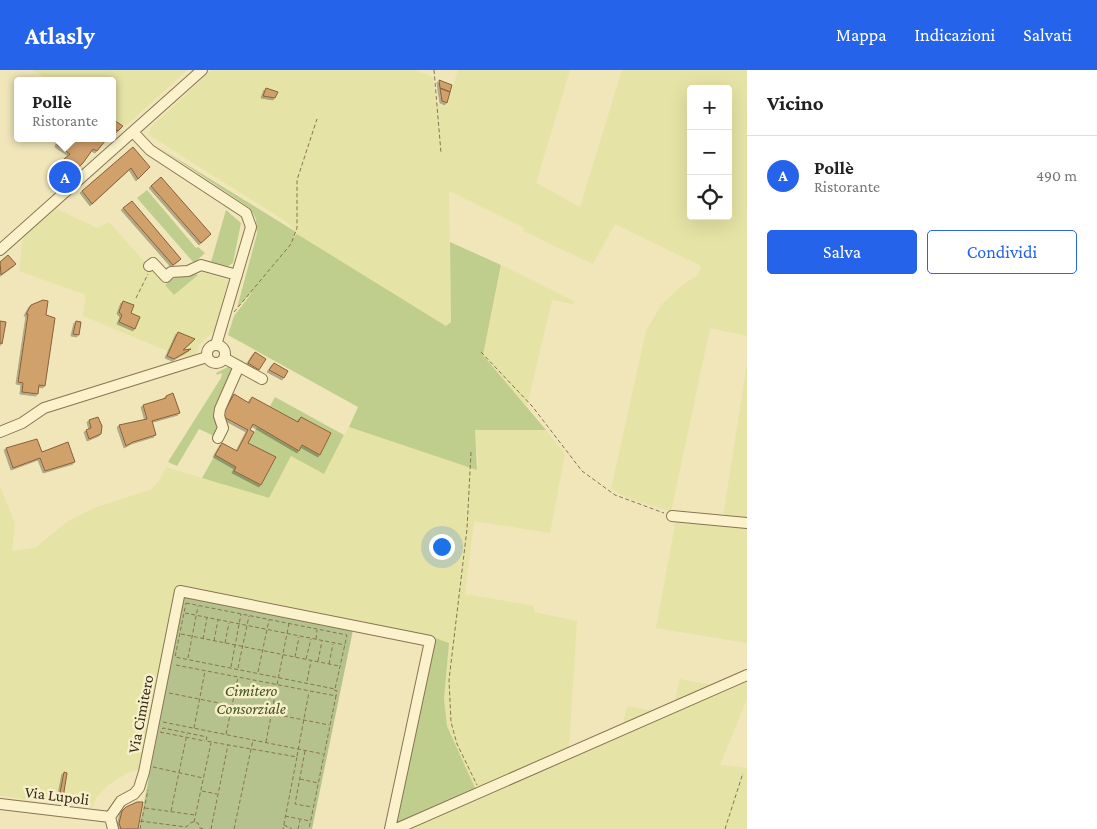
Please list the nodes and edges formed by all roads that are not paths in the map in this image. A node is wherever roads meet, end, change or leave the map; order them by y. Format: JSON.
{"nodes":[{"id":1,"x":202,"y":70,"type":"edge"},
{"id":2,"x":133,"y":132,"type":"junction"},
{"id":3,"x":0,"y":250,"type":"edge"},
{"id":4,"x":149,"y":266,"type":"road end"},
{"id":5,"x":237,"y":275,"type":"junction"},
{"id":6,"x":216,"y":345,"type":"junction"},
{"id":7,"x":207,"y":357,"type":"junction"},
{"id":8,"x":224,"y":358,"type":"junction"},
{"id":9,"x":239,"y":366,"type":"junction"},
{"id":10,"x":262,"y":379,"type":"dead end"},
{"id":11,"x":0,"y":432,"type":"edge"},
{"id":12,"x":218,"y":438,"type":"dead end"},
{"id":13,"x":672,"y":516,"type":"road end"},
{"id":14,"x":747,"y":523,"type":"edge"},
{"id":15,"x":747,"y":675,"type":"edge"},
{"id":16,"x":0,"y":804,"type":"edge"},
{"id":17,"x":110,"y":817,"type":"junction"},
{"id":18,"x":113,"y":829,"type":"edge"},
{"id":19,"x":390,"y":829,"type":"edge"},
{"id":20,"x":396,"y":829,"type":"edge"}],
"edges":[{"from":1,"to":2,"type":"street"},
{"from":2,"to":3,"type":"street"},
{"from":2,"to":5,"type":"street"},
{"from":4,"to":5,"type":"street"},
{"from":5,"to":6,"type":"street"},
{"from":6,"to":7,"type":"street"},
{"from":6,"to":8,"type":"street"},
{"from":7,"to":8,"type":"street"},
{"from":7,"to":11,"type":"street"},
{"from":8,"to":9,"type":"street"},
{"from":9,"to":10,"type":"street"},
{"from":9,"to":12,"type":"street"},
{"from":13,"to":14,"type":"street"},
{"from":15,"to":20,"type":"street"},
{"from":16,"to":17,"type":"street","name":"Via Lupoli"},
{"from":17,"to":18,"type":"street"},
{"from":17,"to":19,"type":"street","name":"Via Cimitero"}]}
